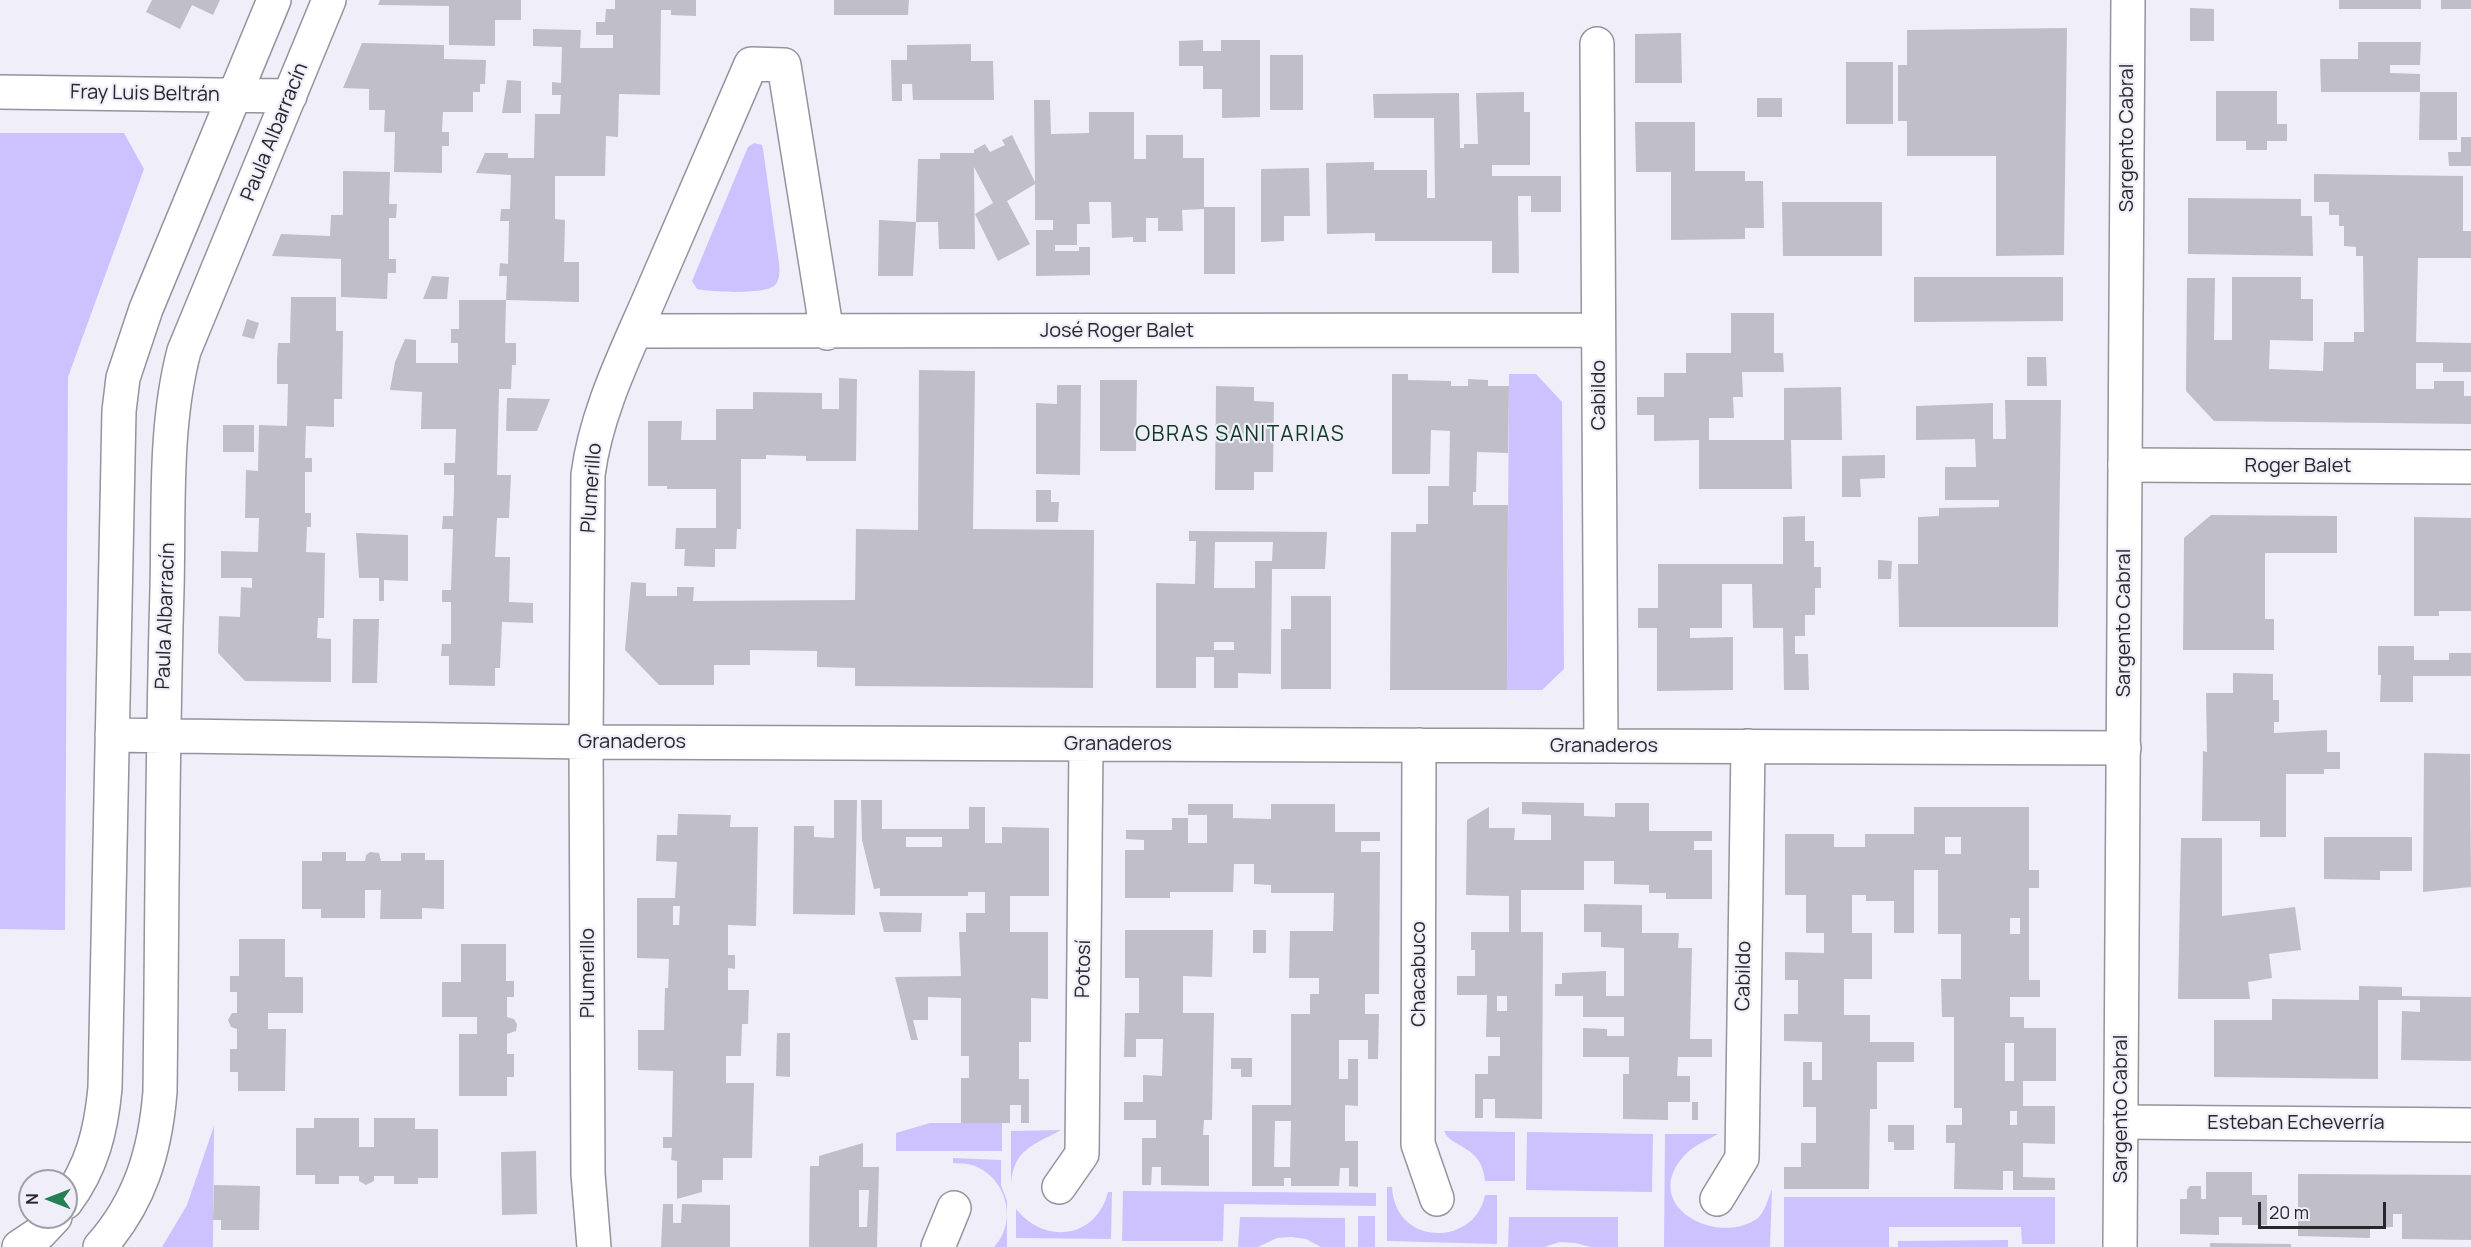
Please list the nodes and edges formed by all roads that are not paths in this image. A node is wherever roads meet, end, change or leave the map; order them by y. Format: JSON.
{"nodes":[{"id":1,"x":274,"y":0,"type":"edge"},
{"id":2,"x":329,"y":0,"type":"edge"},
{"id":3,"x":2128,"y":0,"type":"edge"},
{"id":4,"x":1597,"y":44,"type":"dead end"},
{"id":5,"x":0,"y":92,"type":"edge"},
{"id":6,"x":234,"y":95,"type":"junction"},
{"id":7,"x":290,"y":96,"type":"junction"},
{"id":8,"x":1599,"y":330,"type":"junction"},
{"id":9,"x":636,"y":331,"type":"junction"},
{"id":10,"x":826,"y":333,"type":"junction"},
{"id":11,"x":2125,"y":465,"type":"junction"},
{"id":12,"x":2471,"y":467,"type":"edge"},
{"id":13,"x":112,"y":735,"type":"junction"},
{"id":14,"x":163,"y":736,"type":"junction"},
{"id":15,"x":586,"y":742,"type":"junction"},
{"id":16,"x":1086,"y":744,"type":"junction"},
{"id":17,"x":1419,"y":745,"type":"junction"},
{"id":18,"x":1601,"y":746,"type":"junction"},
{"id":19,"x":1748,"y":746,"type":"junction"},
{"id":20,"x":2124,"y":748,"type":"junction"},
{"id":21,"x":2121,"y":1122,"type":"junction"},
{"id":22,"x":2471,"y":1125,"type":"edge"},
{"id":23,"x":78,"y":1186,"type":"edge"},
{"id":24,"x":1059,"y":1187,"type":"dead end"},
{"id":25,"x":1437,"y":1199,"type":"dead end"},
{"id":26,"x":1717,"y":1199,"type":"dead end"},
{"id":27,"x":954,"y":1208,"type":"dead end"},
{"id":28,"x":44,"y":1229,"type":"edge"},
{"id":29,"x":19,"y":1247,"type":"edge"},
{"id":30,"x":100,"y":1247,"type":"edge"},
{"id":31,"x":594,"y":1247,"type":"edge"},
{"id":32,"x":938,"y":1247,"type":"edge"},
{"id":33,"x":2120,"y":1247,"type":"edge"}],
"edges":[{"from":1,"to":6,"type":"street"},
{"from":2,"to":7,"type":"street","name":"Paula Albarracín"},
{"from":3,"to":11,"type":"street","name":"Sargento Cabral"},
{"from":4,"to":8,"type":"street","name":"Cabildo"},
{"from":5,"to":6,"type":"street","name":"Fray Luis Beltrán"},
{"from":6,"to":7,"type":"street","name":"Fray Luis Beltrán"},
{"from":6,"to":13,"type":"street"},
{"from":7,"to":14,"type":"street","name":"Paula Albarracín"},
{"from":8,"to":10,"type":"street","name":"José Roger Balet"},
{"from":8,"to":18,"type":"street","name":"Cabildo"},
{"from":9,"to":10,"type":"street","name":"José Roger Balet"},
{"from":9,"to":10,"type":"street","name":"Plumerillo"},
{"from":9,"to":15,"type":"street","name":"Plumerillo"},
{"from":11,"to":12,"type":"street","name":"Roger Balet"},
{"from":11,"to":20,"type":"street","name":"Sargento Cabral"},
{"from":13,"to":14,"type":"street","name":"Granaderos"},
{"from":13,"to":23,"type":"street"},
{"from":14,"to":15,"type":"street","name":"Granaderos"},
{"from":14,"to":30,"type":"street","name":"Paula Albarracín"},
{"from":15,"to":16,"type":"street","name":"Granaderos"},
{"from":15,"to":31,"type":"street","name":"Plumerillo"},
{"from":16,"to":17,"type":"street","name":"Granaderos"},
{"from":16,"to":24,"type":"street","name":"Potosí"},
{"from":17,"to":18,"type":"street","name":"Granaderos"},
{"from":17,"to":25,"type":"street","name":"Chacabuco"},
{"from":18,"to":19,"type":"street","name":"Granaderos"},
{"from":19,"to":20,"type":"street","name":"Granaderos"},
{"from":19,"to":26,"type":"street","name":"Cabildo"},
{"from":20,"to":21,"type":"street","name":"Sargento Cabral"},
{"from":21,"to":22,"type":"street","name":"Esteban Echeverría"},
{"from":21,"to":33,"type":"street","name":"Sargento Cabral"},
{"from":27,"to":32,"type":"street"},
{"from":28,"to":29,"type":"street"}]}
